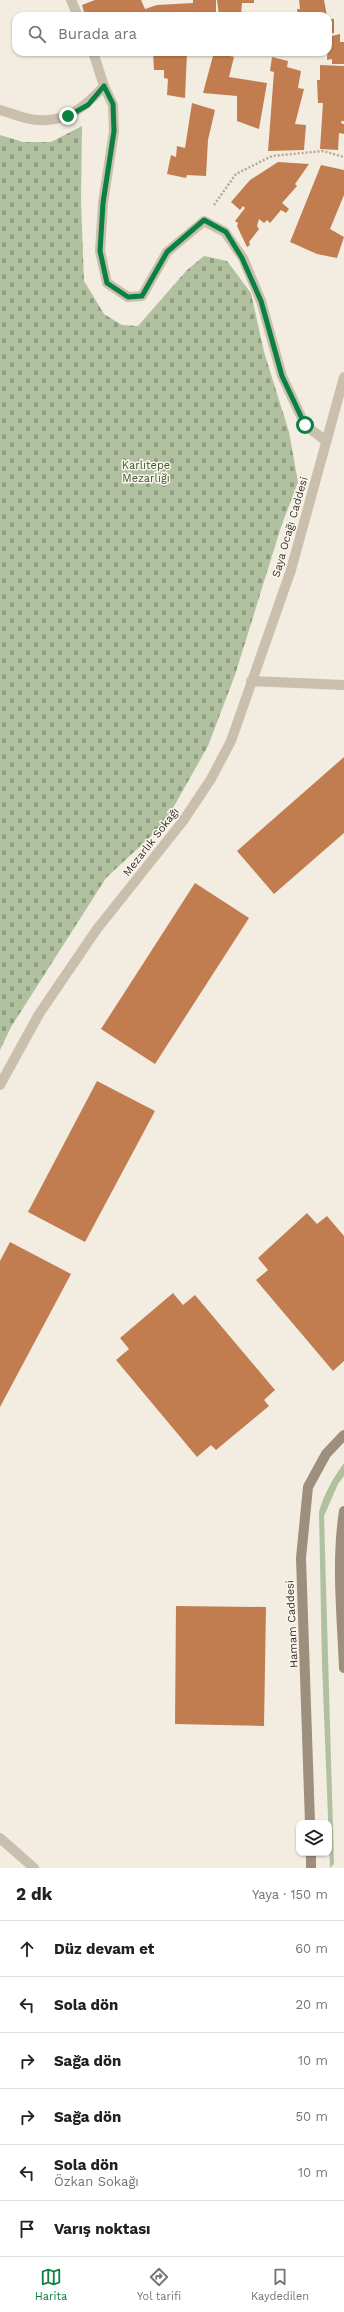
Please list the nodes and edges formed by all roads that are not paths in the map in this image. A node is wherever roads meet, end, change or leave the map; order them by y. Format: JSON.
{"nodes":[{"id":1,"x":71,"y":0,"type":"edge"},
{"id":2,"x":76,"y":12,"type":"edge"},
{"id":3,"x":94,"y":56,"type":"edge"},
{"id":4,"x":104,"y":86,"type":"junction"},
{"id":5,"x":0,"y":110,"type":"edge"},
{"id":6,"x":344,"y":377,"type":"edge"},
{"id":7,"x":326,"y":441,"type":"junction"},
{"id":8,"x":251,"y":681,"type":"junction"},
{"id":9,"x":344,"y":685,"type":"edge"},
{"id":10,"x":0,"y":1085,"type":"edge"},
{"id":11,"x":344,"y":1435,"type":"edge"},
{"id":12,"x":344,"y":1511,"type":"edge"},
{"id":13,"x":344,"y":1668,"type":"edge"},
{"id":14,"x":310,"y":1820,"type":"edge"},
{"id":15,"x":0,"y":1838,"type":"edge"},
{"id":16,"x":311,"y":1856,"type":"edge"},
{"id":17,"x":34,"y":1868,"type":"edge"},
{"id":18,"x":311,"y":1868,"type":"edge"}],
"edges":[{"from":1,"to":2,"type":"street"},
{"from":3,"to":4,"type":"street"},
{"from":4,"to":5,"type":"street"},
{"from":4,"to":7,"type":"street"},
{"from":6,"to":7,"type":"street","name":"Saya Ocağı Caddesi"},
{"from":7,"to":8,"type":"street","name":"Saya Ocağı Caddesi"},
{"from":8,"to":9,"type":"street"},
{"from":8,"to":10,"type":"street","name":"Mezarlık Sokağı"},
{"from":11,"to":14,"type":"main road","name":"Hamam Caddesi"},
{"from":12,"to":13,"type":"main road"},
{"from":15,"to":17,"type":"street"},
{"from":16,"to":18,"type":"main road"}]}
